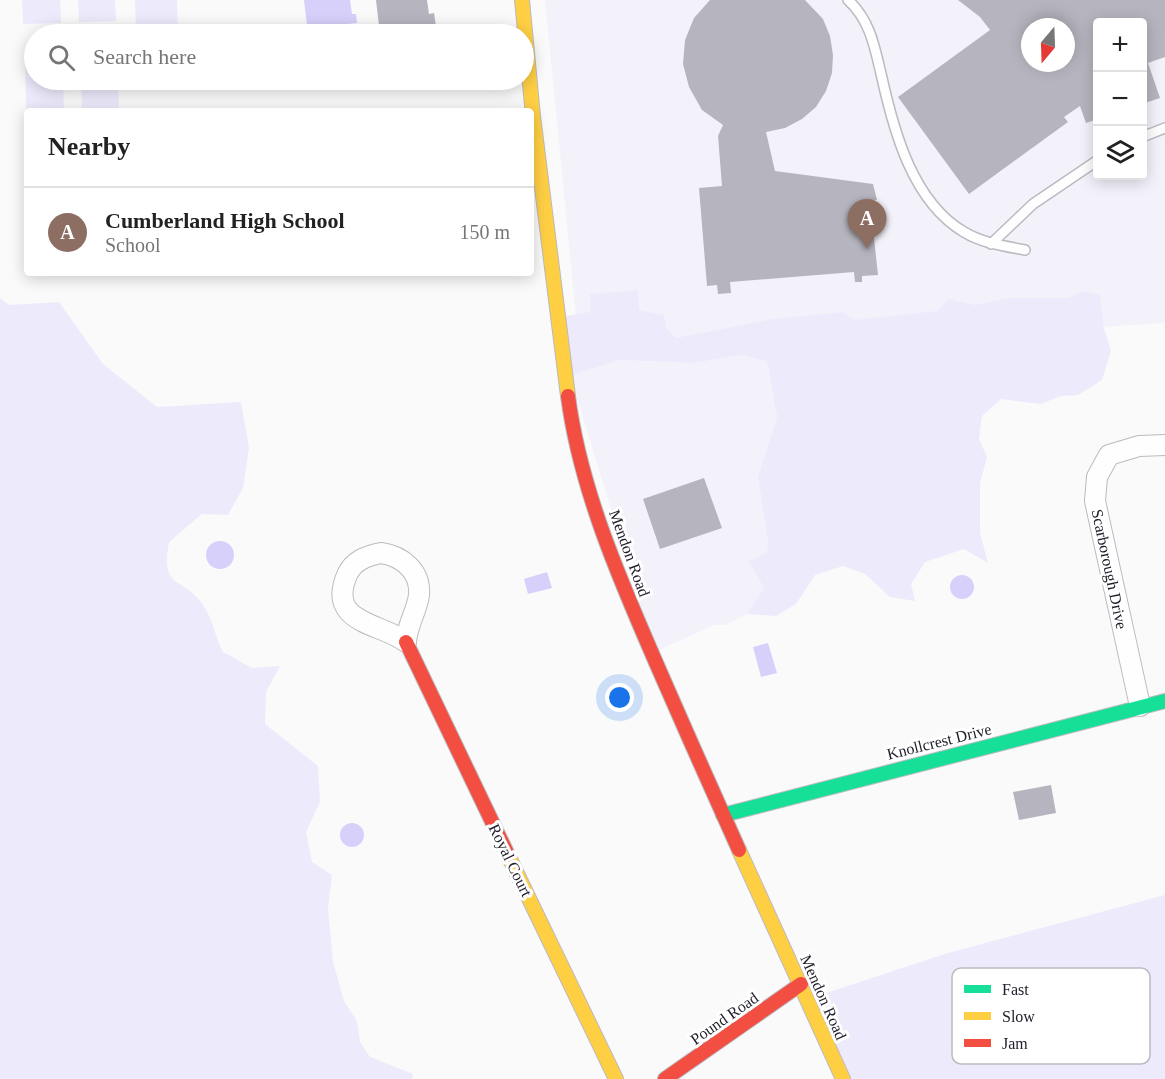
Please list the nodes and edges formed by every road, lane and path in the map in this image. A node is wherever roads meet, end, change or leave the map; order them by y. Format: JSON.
{"nodes":[{"id":1,"x":522,"y":0,"type":"edge"},
{"id":2,"x":848,"y":0,"type":"edge"},
{"id":3,"x":524,"y":24,"type":"edge"},
{"id":4,"x":530,"y":90,"type":"edge"},
{"id":5,"x":531,"y":108,"type":"edge"},
{"id":6,"x":1165,"y":128,"type":"edge"},
{"id":7,"x":1147,"y":135,"type":"edge"},
{"id":8,"x":534,"y":137,"type":"edge"},
{"id":9,"x":1093,"y":163,"type":"edge"},
{"id":10,"x":991,"y":244,"type":"junction"},
{"id":11,"x":1025,"y":250,"type":"dead end"},
{"id":12,"x":1165,"y":445,"type":"edge"},
{"id":13,"x":406,"y":642,"type":"junction"},
{"id":14,"x":1165,"y":701,"type":"edge"},
{"id":15,"x":1140,"y":706,"type":"junction"},
{"id":16,"x":723,"y":815,"type":"junction"},
{"id":17,"x":801,"y":984,"type":"junction"},
{"id":18,"x":616,"y":1079,"type":"edge"},
{"id":19,"x":665,"y":1079,"type":"edge"},
{"id":20,"x":843,"y":1079,"type":"edge"}],
"edges":[{"from":1,"to":3,"type":"main road","name":"Mendon Road"},
{"from":2,"to":10,"type":"lane"},
{"from":4,"to":5,"type":"main road","name":"Mendon Road"},
{"from":6,"to":7,"type":"lane"},
{"from":8,"to":16,"type":"main road","name":"Mendon Road"},
{"from":9,"to":10,"type":"lane"},
{"from":10,"to":11,"type":"lane"},
{"from":12,"to":15,"type":"street","name":"Scarborough Drive"},
{"from":13,"to":13,"type":"street"},
{"from":13,"to":18,"type":"main road","name":"Royal Court"},
{"from":14,"to":15,"type":"main road","name":"Knollcrest Drive"},
{"from":15,"to":16,"type":"main road","name":"Knollcrest Drive"},
{"from":16,"to":17,"type":"main road","name":"Mendon Road"},
{"from":17,"to":19,"type":"main road","name":"Pound Road"},
{"from":17,"to":20,"type":"main road","name":"Mendon Road"}]}
